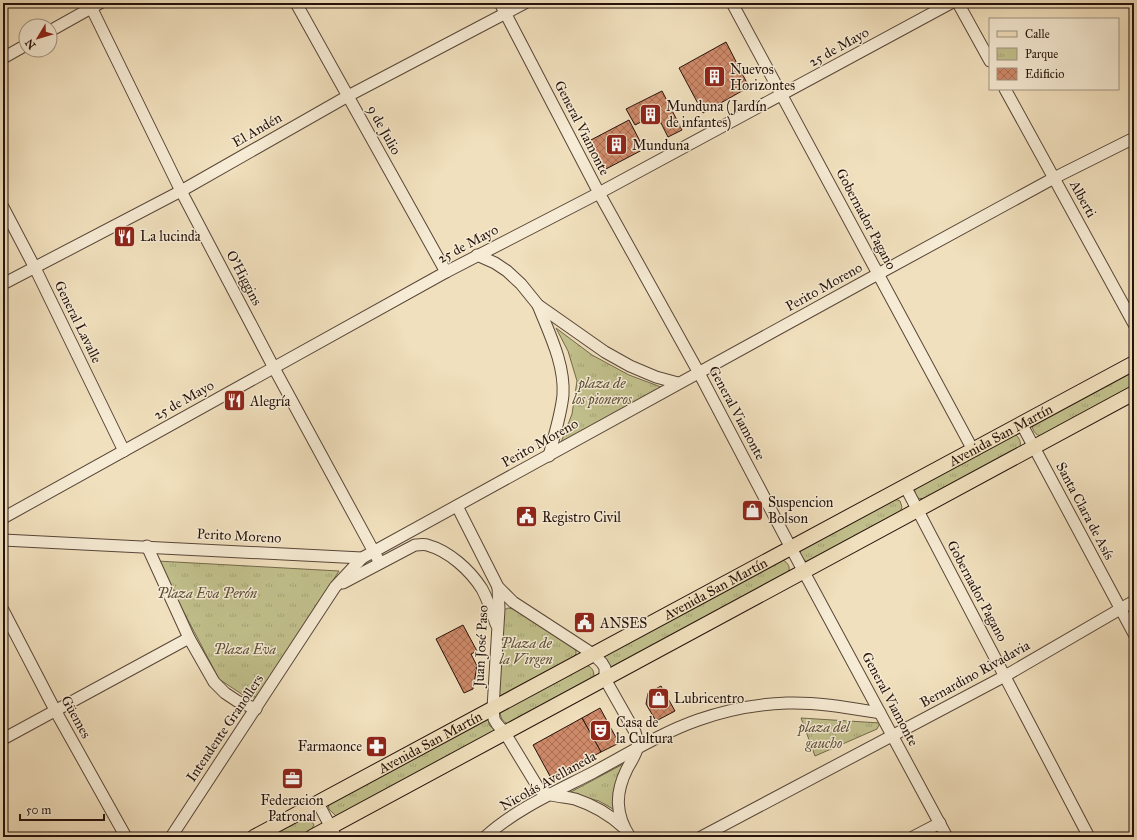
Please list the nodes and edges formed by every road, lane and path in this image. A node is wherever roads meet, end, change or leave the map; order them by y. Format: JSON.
{"nodes":[{"id":1,"x":296,"y":3,"type":"edge"},
{"id":2,"x":500,"y":3,"type":"edge"},
{"id":3,"x":525,"y":3,"type":"edge"},
{"id":4,"x":732,"y":3,"type":"edge"},
{"id":5,"x":951,"y":3,"type":"edge"},
{"id":6,"x":958,"y":3,"type":"edge"},
{"id":7,"x":94,"y":4,"type":"edge"},
{"id":8,"x":505,"y":13,"type":"junction"},
{"id":9,"x":58,"y":26,"type":"edge"},
{"id":10,"x":18,"y":50,"type":"edge"},
{"id":11,"x":3,"y":58,"type":"edge"},
{"id":12,"x":989,"y":59,"type":"edge"},
{"id":13,"x":1006,"y":90,"type":"edge"},
{"id":14,"x":782,"y":95,"type":"junction"},
{"id":15,"x":348,"y":96,"type":"junction"},
{"id":16,"x":1134,"y":138,"type":"edge"},
{"id":17,"x":1054,"y":178,"type":"junction"},
{"id":18,"x":181,"y":191,"type":"junction"},
{"id":19,"x":599,"y":193,"type":"junction"},
{"id":20,"x":3,"y":207,"type":"edge"},
{"id":21,"x":477,"y":255,"type":"junction"},
{"id":22,"x":35,"y":268,"type":"junction"},
{"id":23,"x":446,"y":272,"type":"junction"},
{"id":24,"x":878,"y":274,"type":"junction"},
{"id":25,"x":3,"y":284,"type":"edge"},
{"id":26,"x":538,"y":305,"type":"junction"},
{"id":27,"x":1134,"y":324,"type":"edge"},
{"id":28,"x":1134,"y":362,"type":"edge"},
{"id":29,"x":274,"y":368,"type":"junction"},
{"id":30,"x":699,"y":372,"type":"junction"},
{"id":31,"x":678,"y":383,"type":"junction"},
{"id":32,"x":1134,"y":393,"type":"edge"},
{"id":33,"x":1021,"y":423,"type":"junction"},
{"id":34,"x":1034,"y":447,"type":"junction"},
{"id":35,"x":973,"y":450,"type":"junction"},
{"id":36,"x":124,"y":451,"type":"junction"},
{"id":37,"x":549,"y":456,"type":"junction"},
{"id":38,"x":905,"y":486,"type":"junction"},
{"id":39,"x":457,"y":506,"type":"junction"},
{"id":40,"x":918,"y":510,"type":"junction"},
{"id":41,"x":3,"y":518,"type":"edge"},
{"id":42,"x":3,"y":540,"type":"edge"},
{"id":43,"x":147,"y":546,"type":"junction"},
{"id":44,"x":791,"y":548,"type":"junction"},
{"id":45,"x":373,"y":551,"type":"junction"},
{"id":46,"x":362,"y":558,"type":"junction"},
{"id":47,"x":380,"y":563,"type":"junction"},
{"id":48,"x":804,"y":572,"type":"junction"},
{"id":49,"x":336,"y":587,"type":"junction"},
{"id":50,"x":498,"y":587,"type":"junction"},
{"id":51,"x":1134,"y":601,"type":"edge"},
{"id":52,"x":1121,"y":609,"type":"junction"},
{"id":53,"x":3,"y":610,"type":"edge"},
{"id":54,"x":498,"y":629,"type":"junction"},
{"id":55,"x":1134,"y":634,"type":"edge"},
{"id":56,"x":189,"y":638,"type":"junction"},
{"id":57,"x":593,"y":654,"type":"junction"},
{"id":58,"x":1005,"y":676,"type":"junction"},
{"id":59,"x":605,"y":679,"type":"junction"},
{"id":60,"x":493,"y":708,"type":"junction"},
{"id":61,"x":256,"y":709,"type":"junction"},
{"id":62,"x":55,"y":710,"type":"junction"},
{"id":63,"x":880,"y":713,"type":"junction"},
{"id":64,"x":505,"y":733,"type":"junction"},
{"id":65,"x":892,"y":736,"type":"junction"},
{"id":66,"x":3,"y":739,"type":"edge"},
{"id":67,"x":638,"y":749,"type":"junction"},
{"id":68,"x":550,"y":794,"type":"junction"},
{"id":69,"x":318,"y":803,"type":"junction"},
{"id":70,"x":940,"y":823,"type":"junction"},
{"id":71,"x":334,"y":832,"type":"edge"},
{"id":72,"x":627,"y":832,"type":"edge"},
{"id":73,"x":126,"y":837,"type":"edge"},
{"id":74,"x":171,"y":837,"type":"edge"},
{"id":75,"x":254,"y":837,"type":"edge"},
{"id":76,"x":312,"y":837,"type":"edge"},
{"id":77,"x":485,"y":837,"type":"edge"},
{"id":78,"x":701,"y":837,"type":"edge"},
{"id":79,"x":912,"y":837,"type":"edge"},
{"id":80,"x":948,"y":837,"type":"edge"},
{"id":81,"x":1089,"y":837,"type":"edge"}],
"edges":[{"from":1,"to":15,"type":"street","name":"9 de Julio"},
{"from":2,"to":8,"type":"street","name":"General Viamonte"},
{"from":3,"to":8,"type":"street","name":"El Andén"},
{"from":4,"to":14,"type":"street","name":"Gobernador Pagano"},
{"from":5,"to":14,"type":"street","name":"25 de Mayo"},
{"from":6,"to":12,"type":"street"},
{"from":7,"to":9,"type":"street"},
{"from":7,"to":18,"type":"street","name":"O'Higgins"},
{"from":8,"to":15,"type":"street","name":"El Andén"},
{"from":8,"to":19,"type":"street","name":"General Viamonte"},
{"from":10,"to":11,"type":"street"},
{"from":13,"to":17,"type":"street","name":"Alberti"},
{"from":14,"to":19,"type":"street","name":"25 de Mayo"},
{"from":14,"to":24,"type":"street","name":"Gobernador Pagano"},
{"from":15,"to":18,"type":"street","name":"El Andén"},
{"from":15,"to":23,"type":"street","name":"9 de Julio"},
{"from":16,"to":17,"type":"street","name":"Perito Moreno"},
{"from":17,"to":24,"type":"street","name":"Perito Moreno"},
{"from":17,"to":27,"type":"street","name":"Alberti"},
{"from":18,"to":22,"type":"street","name":"El Andén"},
{"from":18,"to":29,"type":"street","name":"O'Higgins"},
{"from":19,"to":21,"type":"street","name":"25 de Mayo"},
{"from":19,"to":30,"type":"street","name":"General Viamonte"},
{"from":20,"to":22,"type":"street","name":"General Lavalle"},
{"from":21,"to":23,"type":"street","name":"25 de Mayo"},
{"from":21,"to":26,"type":"street"},
{"from":22,"to":25,"type":"street","name":"El Andén"},
{"from":22,"to":36,"type":"street","name":"General Lavalle"},
{"from":23,"to":29,"type":"street","name":"25 de Mayo"},
{"from":24,"to":30,"type":"street","name":"Perito Moreno"},
{"from":24,"to":35,"type":"street","name":"Gobernador Pagano"},
{"from":26,"to":31,"type":"street"},
{"from":26,"to":37,"type":"street"},
{"from":28,"to":33,"type":"main road","name":"Avenida San Martín"},
{"from":29,"to":36,"type":"street","name":"25 de Mayo"},
{"from":29,"to":45,"type":"street","name":"O'Higgins"},
{"from":30,"to":31,"type":"street","name":"Perito Moreno"},
{"from":30,"to":44,"type":"street","name":"General Viamonte"},
{"from":31,"to":37,"type":"street","name":"Perito Moreno"},
{"from":32,"to":34,"type":"main road","name":"Avenida San Martín"},
{"from":33,"to":34,"type":"street","name":"Santa Clara de Asís"},
{"from":33,"to":35,"type":"main road","name":"Avenida San Martín"},
{"from":34,"to":40,"type":"main road","name":"Avenida San Martín"},
{"from":34,"to":52,"type":"street","name":"Santa Clara de Asís"},
{"from":35,"to":38,"type":"main road","name":"Avenida San Martín"},
{"from":36,"to":41,"type":"street","name":"25 de Mayo"},
{"from":37,"to":39,"type":"street","name":"Perito Moreno"},
{"from":38,"to":40,"type":"street","name":"Gobernador Pagano"},
{"from":38,"to":44,"type":"main road","name":"Avenida San Martín"},
{"from":39,"to":45,"type":"street","name":"Perito Moreno"},
{"from":39,"to":50,"type":"street","name":"Juan José Paso"},
{"from":40,"to":48,"type":"main road","name":"Avenida San Martín"},
{"from":40,"to":58,"type":"street","name":"Gobernador Pagano"},
{"from":42,"to":43,"type":"street","name":"Perito Moreno"},
{"from":43,"to":46,"type":"street","name":"Perito Moreno"},
{"from":43,"to":56,"type":"street"},
{"from":44,"to":48,"type":"street","name":"General Viamonte"},
{"from":44,"to":57,"type":"main road","name":"Avenida San Martín"},
{"from":45,"to":46,"type":"street","name":"Perito Moreno"},
{"from":45,"to":47,"type":"street","name":"O'Higgins"},
{"from":46,"to":49,"type":"street","name":"Intendente Granollers"},
{"from":47,"to":49,"type":"street"},
{"from":47,"to":54,"type":"street"},
{"from":48,"to":59,"type":"main road","name":"Avenida San Martín"},
{"from":48,"to":63,"type":"street","name":"General Viamonte"},
{"from":49,"to":61,"type":"street","name":"Intendente Granollers"},
{"from":50,"to":54,"type":"street","name":"Juan José Paso"},
{"from":50,"to":57,"type":"street","name":"Juan José Paso"},
{"from":51,"to":52,"type":"street","name":"Bernardino Rivadavia"},
{"from":52,"to":55,"type":"street","name":"Santa Clara de Asís"},
{"from":52,"to":58,"type":"street","name":"Bernardino Rivadavia"},
{"from":53,"to":62,"type":"street","name":"Güemes"},
{"from":54,"to":60,"type":"street","name":"Juan José Paso"},
{"from":56,"to":61,"type":"street"},
{"from":56,"to":62,"type":"street"},
{"from":57,"to":59,"type":"street","name":"Juan José Paso"},
{"from":57,"to":60,"type":"main road","name":"Avenida San Martín"},
{"from":58,"to":65,"type":"street","name":"Bernardino Rivadavia"},
{"from":58,"to":81,"type":"street","name":"Gobernador Pagano"},
{"from":59,"to":64,"type":"main road","name":"Avenida San Martín"},
{"from":59,"to":67,"type":"street","name":"Juan José Paso"},
{"from":60,"to":64,"type":"street","name":"Juan José Paso"},
{"from":60,"to":69,"type":"main road","name":"Avenida San Martín"},
{"from":61,"to":74,"type":"street","name":"Intendente Granollers"},
{"from":62,"to":66,"type":"street"},
{"from":62,"to":73,"type":"street","name":"Güemes"},
{"from":63,"to":65,"type":"street","name":"General Viamonte"},
{"from":63,"to":67,"type":"street","name":"Nicolás Avellaneda"},
{"from":64,"to":68,"type":"street","name":"Juan José Paso"},
{"from":64,"to":71,"type":"main road","name":"Avenida San Martín"},
{"from":65,"to":70,"type":"street","name":"General Viamonte"},
{"from":65,"to":78,"type":"street","name":"Bernardino Rivadavia"},
{"from":67,"to":68,"type":"street","name":"Nicolás Avellaneda"},
{"from":67,"to":72,"type":"street","name":"Juan José Paso"},
{"from":68,"to":72,"type":"street","name":"Juan José Paso"},
{"from":68,"to":77,"type":"street","name":"Nicolás Avellaneda"},
{"from":69,"to":71,"type":"street"},
{"from":69,"to":75,"type":"main road","name":"Avenida San Martín"},
{"from":70,"to":79,"type":"street"},
{"from":70,"to":80,"type":"street","name":"General Viamonte"},
{"from":71,"to":76,"type":"main road","name":"Avenida San Martín"}]}
